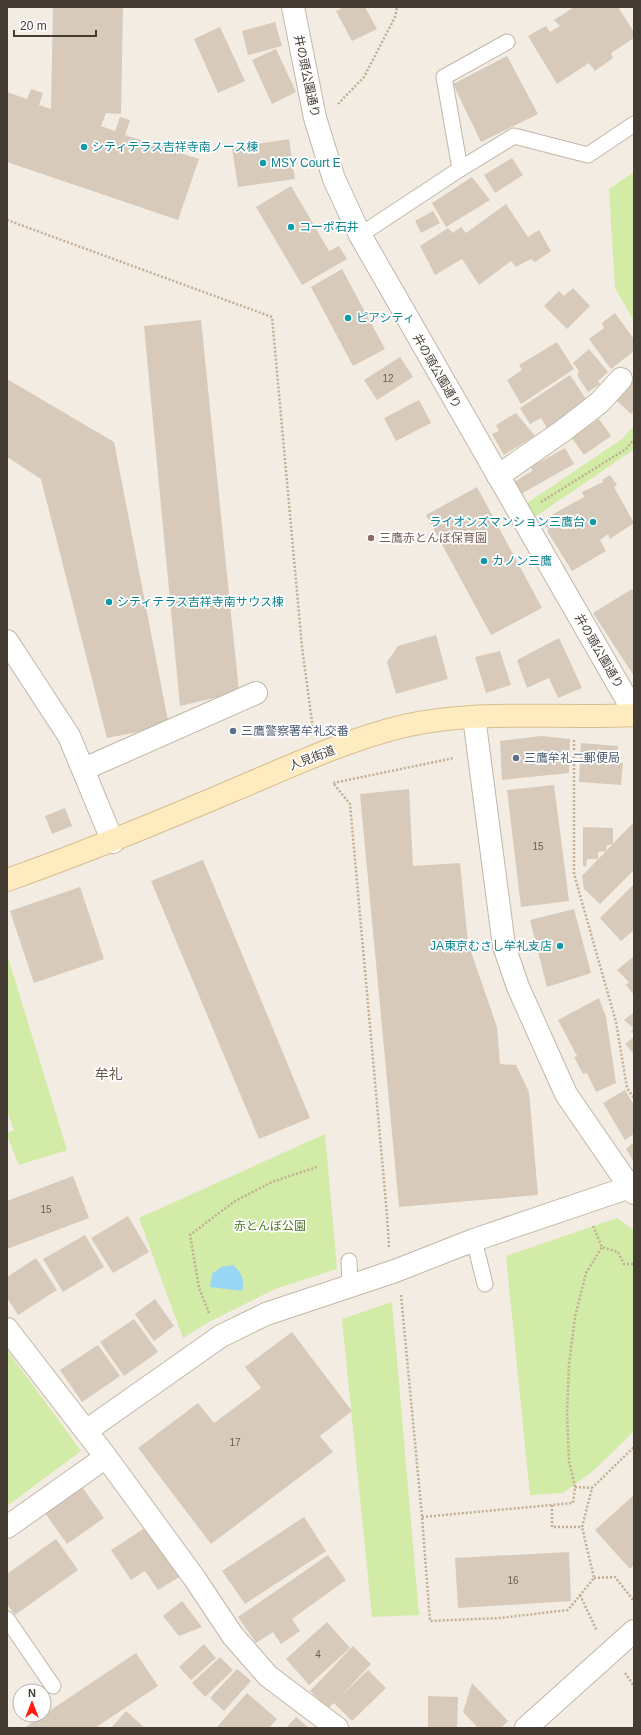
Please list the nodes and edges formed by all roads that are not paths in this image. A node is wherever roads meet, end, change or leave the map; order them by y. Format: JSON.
{"nodes":[{"id":1,"x":293,"y":7,"type":"edge"},
{"id":2,"x":507,"y":42,"type":"dead end"},
{"id":3,"x":634,"y":124,"type":"edge"},
{"id":4,"x":460,"y":168,"type":"junction"},
{"id":5,"x":360,"y":235,"type":"junction"},
{"id":6,"x":621,"y":379,"type":"dead end"},
{"id":7,"x":498,"y":476,"type":"junction"},
{"id":8,"x":7,"y":641,"type":"edge"},
{"id":9,"x":256,"y":693,"type":"dead end"},
{"id":10,"x":634,"y":714,"type":"edge"},
{"id":11,"x":474,"y":717,"type":"junction"},
{"id":12,"x":93,"y":765,"type":"dead end"},
{"id":13,"x":113,"y":842,"type":"junction"},
{"id":14,"x":7,"y":880,"type":"edge"},
{"id":15,"x":632,"y":1190,"type":"edge"},
{"id":16,"x":474,"y":1240,"type":"junction"},
{"id":17,"x":349,"y":1261,"type":"dead end"},
{"id":18,"x":485,"y":1284,"type":"dead end"},
{"id":19,"x":350,"y":1286,"type":"junction"},
{"id":20,"x":7,"y":1329,"type":"edge"},
{"id":21,"x":86,"y":1432,"type":"junction"},
{"id":22,"x":106,"y":1457,"type":"junction"},
{"id":23,"x":7,"y":1527,"type":"edge"},
{"id":24,"x":7,"y":1619,"type":"edge"},
{"id":25,"x":634,"y":1631,"type":"edge"},
{"id":26,"x":53,"y":1686,"type":"dead end"},
{"id":27,"x":337,"y":1728,"type":"edge"},
{"id":28,"x":526,"y":1728,"type":"edge"}],
"edges":[{"from":1,"to":5,"type":"street","name":"井の頭公園通り"},
{"from":2,"to":4,"type":"lane"},
{"from":3,"to":4,"type":"lane"},
{"from":4,"to":5,"type":"lane"},
{"from":5,"to":7,"type":"street","name":"井の頭公園通り"},
{"from":6,"to":7,"type":"street"},
{"from":7,"to":10,"type":"street","name":"井の頭公園通り"},
{"from":8,"to":13,"type":"street"},
{"from":9,"to":12,"type":"street"},
{"from":10,"to":11,"type":"main road","name":"人見街道"},
{"from":11,"to":13,"type":"main road","name":"人見街道"},
{"from":11,"to":15,"type":"street"},
{"from":13,"to":14,"type":"main road","name":"人見街道"},
{"from":15,"to":16,"type":"street"},
{"from":16,"to":18,"type":"lane"},
{"from":16,"to":19,"type":"street"},
{"from":17,"to":19,"type":"lane"},
{"from":19,"to":21,"type":"street"},
{"from":20,"to":21,"type":"street"},
{"from":21,"to":22,"type":"street"},
{"from":22,"to":23,"type":"street"},
{"from":22,"to":27,"type":"street"},
{"from":24,"to":26,"type":"lane"},
{"from":25,"to":28,"type":"street"}]}
